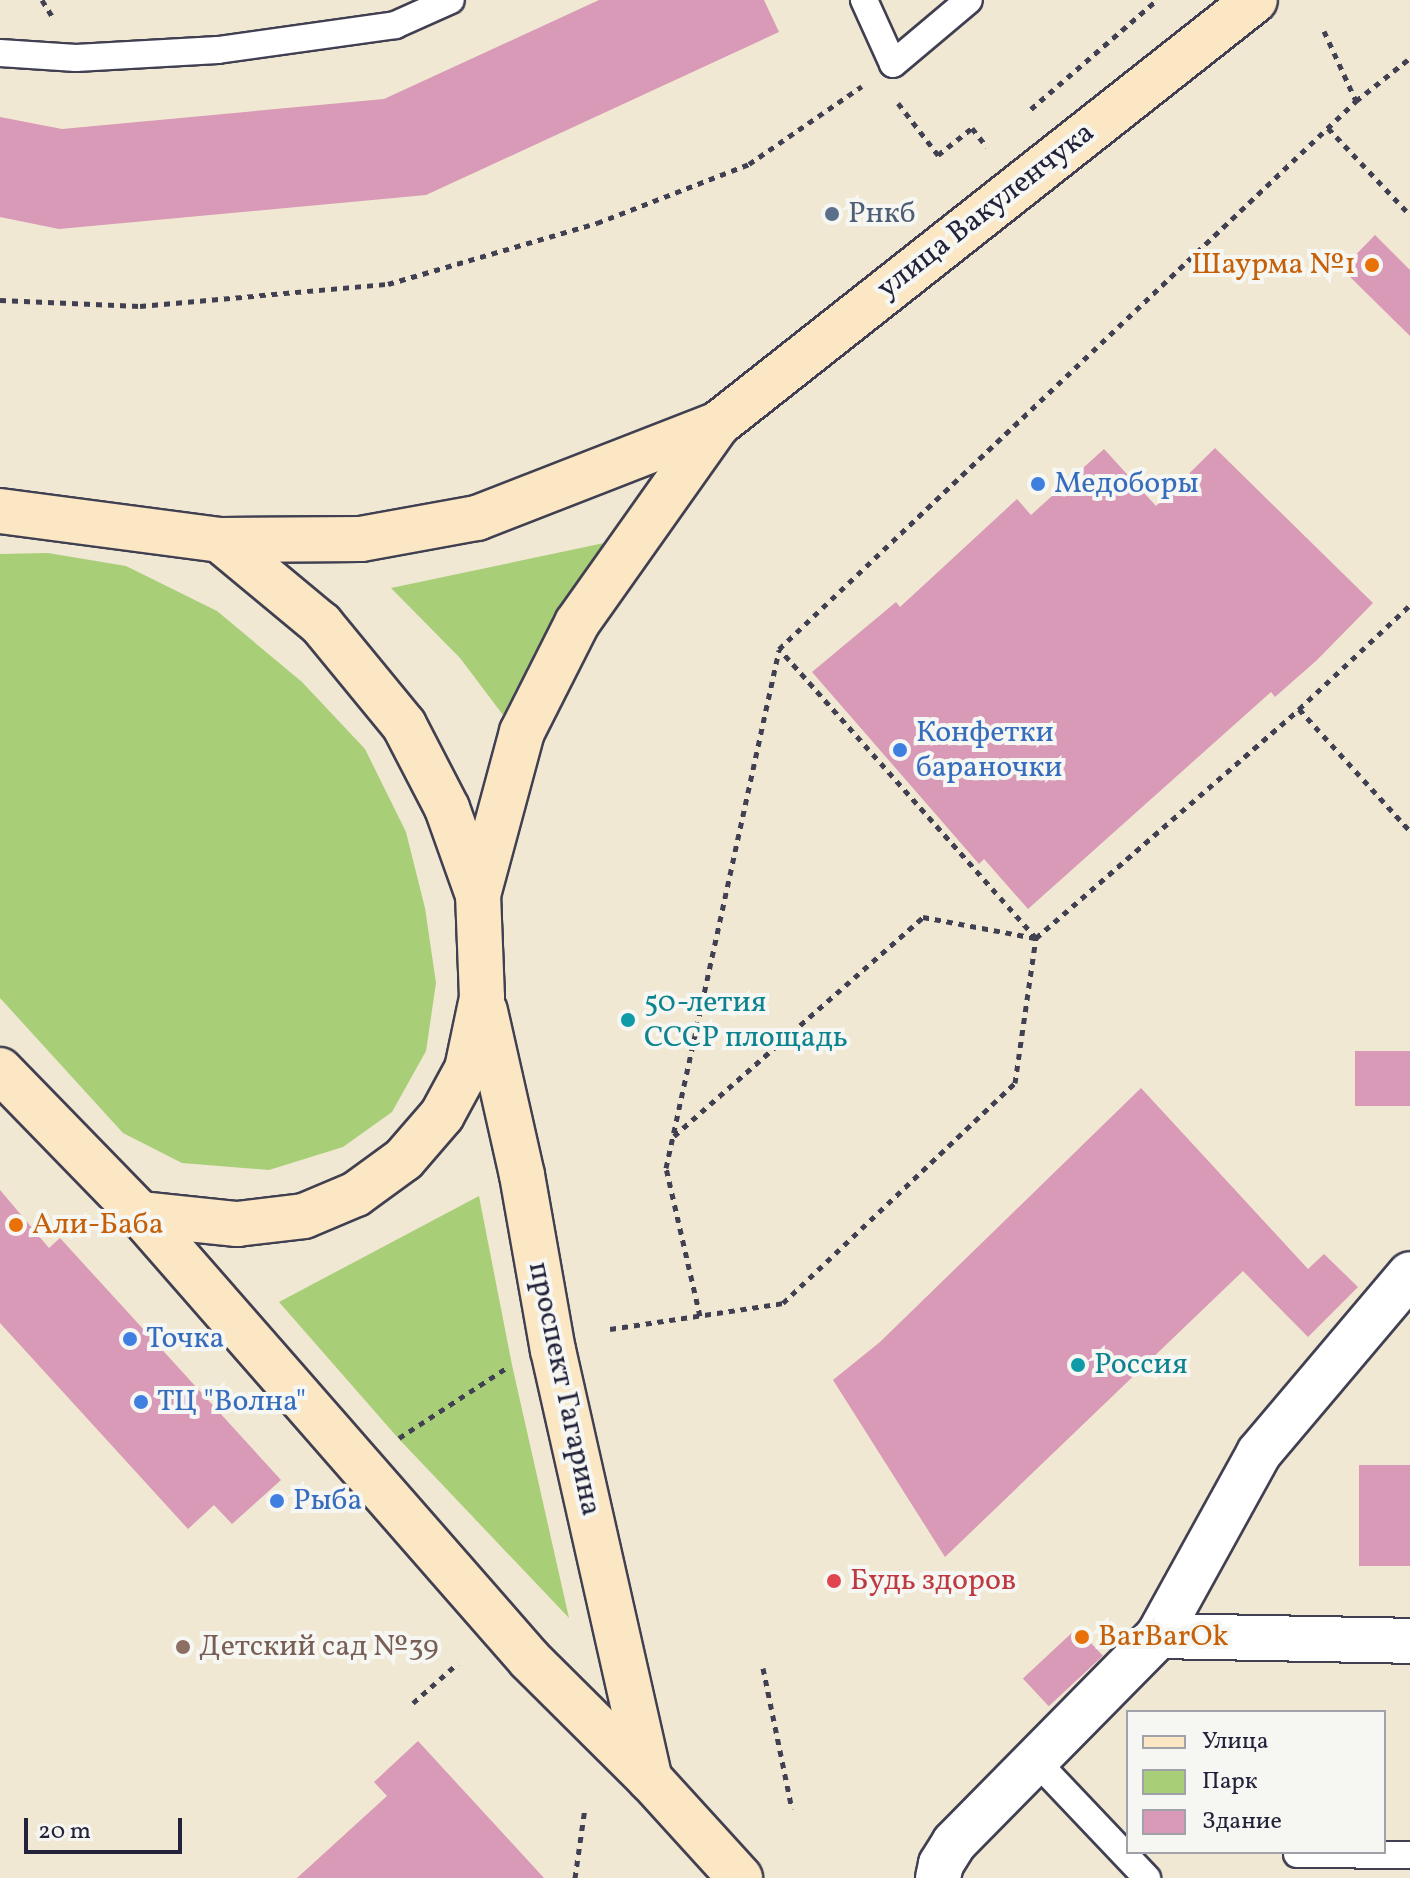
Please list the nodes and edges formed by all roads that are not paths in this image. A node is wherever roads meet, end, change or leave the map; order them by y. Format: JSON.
{"nodes":[{"id":1,"x":451,"y":0,"type":"edge"},
{"id":2,"x":864,"y":0,"type":"edge"},
{"id":3,"x":969,"y":0,"type":"edge"},
{"id":4,"x":1255,"y":0,"type":"edge"},
{"id":5,"x":0,"y":53,"type":"edge"},
{"id":6,"x":718,"y":424,"type":"junction"},
{"id":7,"x":0,"y":511,"type":"edge"},
{"id":8,"x":220,"y":540,"type":"junction"},
{"id":9,"x":478,"y":895,"type":"junction"},
{"id":10,"x":482,"y":998,"type":"junction"},
{"id":11,"x":0,"y":1070,"type":"edge"},
{"id":12,"x":140,"y":1214,"type":"junction"},
{"id":13,"x":1410,"y":1274,"type":"edge"},
{"id":14,"x":1158,"y":1636,"type":"junction"},
{"id":15,"x":1410,"y":1641,"type":"edge"},
{"id":16,"x":1035,"y":1760,"type":"junction"},
{"id":17,"x":650,"y":1779,"type":"junction"},
{"id":18,"x":1297,"y":1854,"type":"dead end"},
{"id":19,"x":1410,"y":1855,"type":"edge"},
{"id":20,"x":740,"y":1878,"type":"edge"},
{"id":21,"x":938,"y":1878,"type":"edge"},
{"id":22,"x":1147,"y":1878,"type":"edge"}],
"edges":[{"from":1,"to":5,"type":"lane"},
{"from":2,"to":3,"type":"lane"},
{"from":4,"to":6,"type":"main road","name":"улица Вакуленчука"},
{"from":6,"to":8,"type":"main road","name":"улица Вакуленчука"},
{"from":6,"to":9,"type":"main road","name":"улица Вакуленчука"},
{"from":7,"to":8,"type":"main road"},
{"from":8,"to":9,"type":"main road"},
{"from":9,"to":10,"type":"main road"},
{"from":10,"to":12,"type":"main road"},
{"from":10,"to":17,"type":"main road","name":"проспект Гагарина"},
{"from":11,"to":12,"type":"main road"},
{"from":12,"to":17,"type":"main road","name":"проспект Гагарина"},
{"from":13,"to":14,"type":"street"},
{"from":14,"to":15,"type":"street"},
{"from":14,"to":16,"type":"street"},
{"from":16,"to":21,"type":"street"},
{"from":16,"to":22,"type":"lane"},
{"from":17,"to":20,"type":"main road","name":"проспект Гагарина"},
{"from":18,"to":19,"type":"lane"}]}
